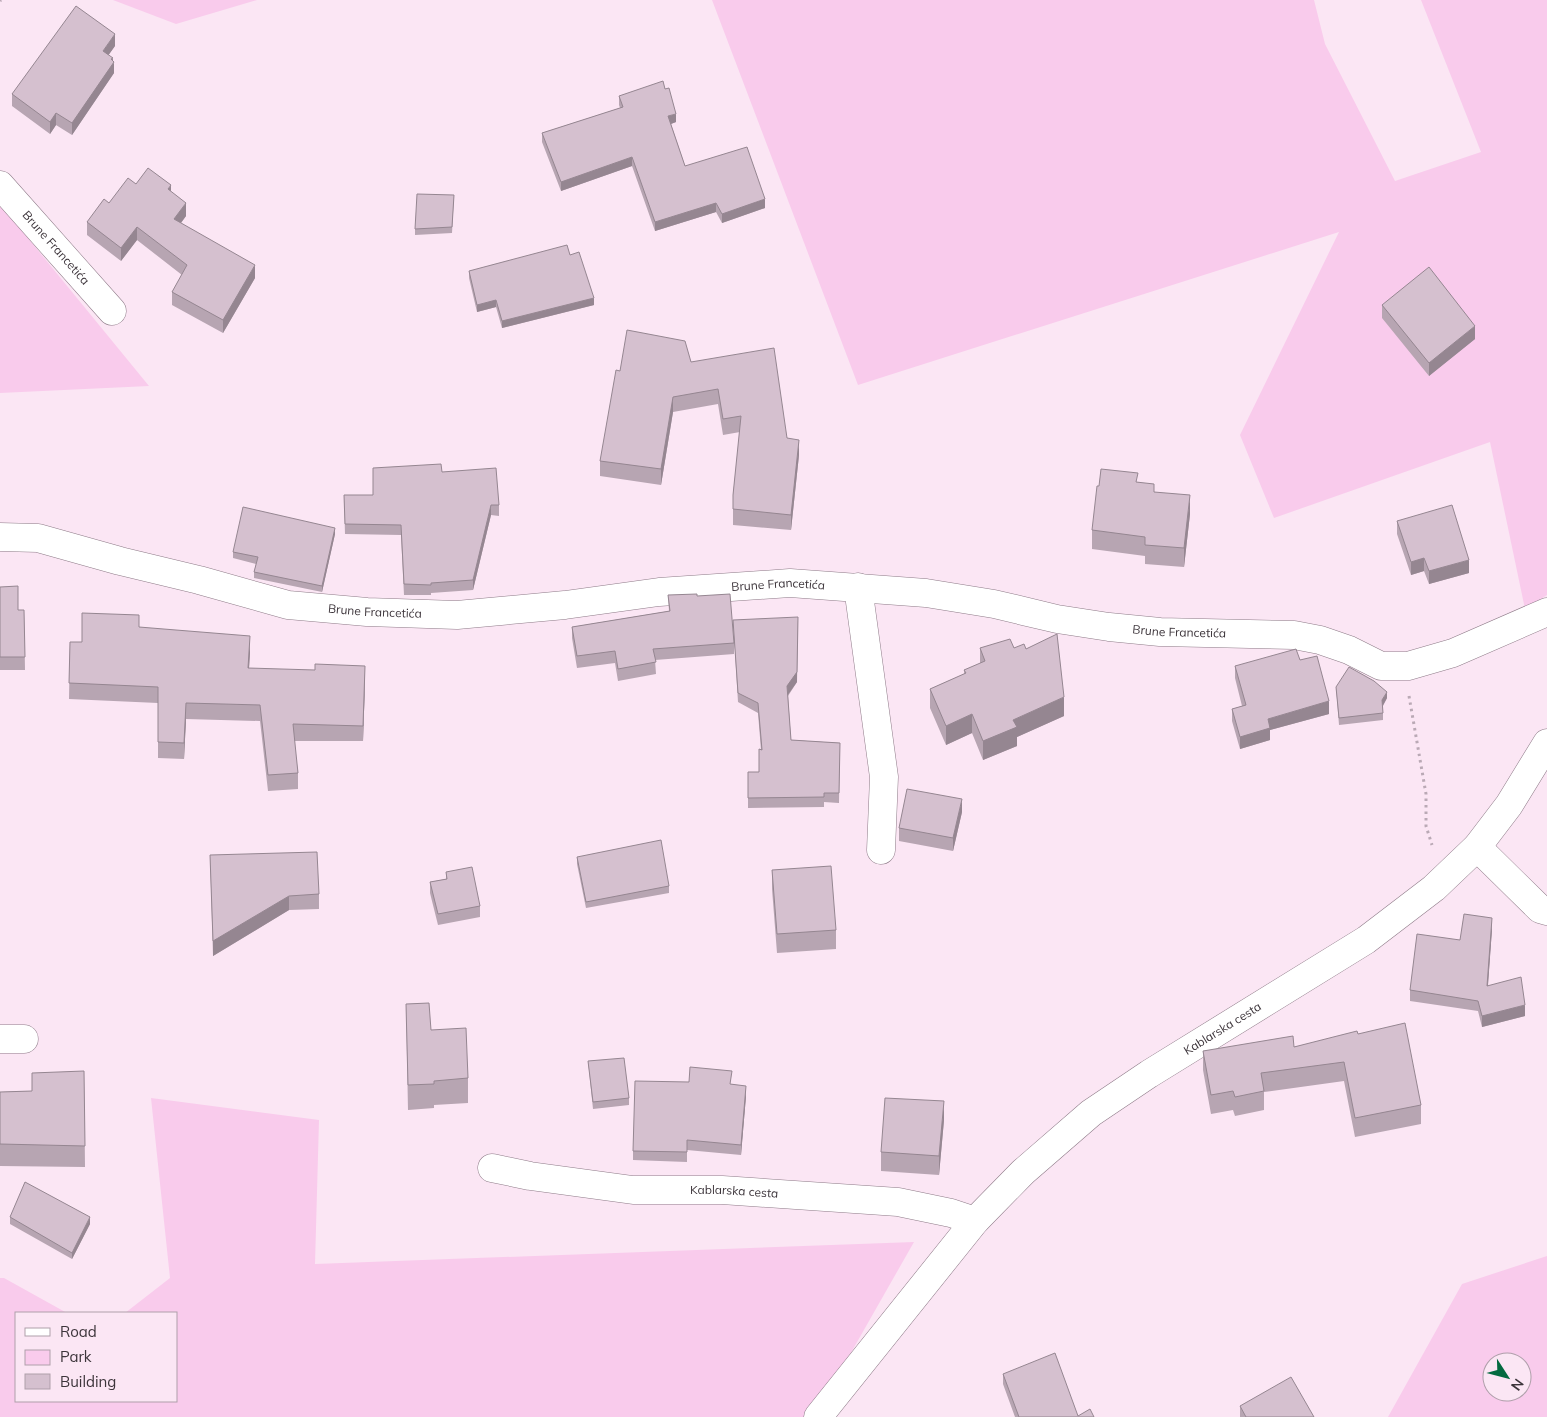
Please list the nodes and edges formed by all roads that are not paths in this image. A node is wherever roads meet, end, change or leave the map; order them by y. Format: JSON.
{"nodes":[{"id":1,"x":0,"y":185,"type":"edge"},
{"id":2,"x":112,"y":311,"type":"dead end"},
{"id":3,"x":0,"y":537,"type":"edge"},
{"id":4,"x":858,"y":588,"type":"junction"},
{"id":5,"x":1547,"y":612,"type":"edge"},
{"id":6,"x":1547,"y":744,"type":"edge"},
{"id":7,"x":1477,"y":847,"type":"junction"},
{"id":8,"x":881,"y":850,"type":"dead end"},
{"id":9,"x":1547,"y":911,"type":"edge"},
{"id":10,"x":492,"y":1168,"type":"dead end"},
{"id":11,"x":974,"y":1221,"type":"junction"},
{"id":12,"x":818,"y":1417,"type":"edge"}],
"edges":[{"from":1,"to":2,"type":"street","name":"Brune Francetića"},
{"from":3,"to":4,"type":"street","name":"Brune Francetića"},
{"from":4,"to":5,"type":"street","name":"Brune Francetića"},
{"from":4,"to":8,"type":"street"},
{"from":6,"to":7,"type":"street","name":"Kablarska cesta"},
{"from":7,"to":9,"type":"street"},
{"from":7,"to":11,"type":"street","name":"Kablarska cesta"},
{"from":10,"to":11,"type":"street","name":"Kablarska cesta"},
{"from":11,"to":12,"type":"street","name":"Kablarska cesta"}]}
